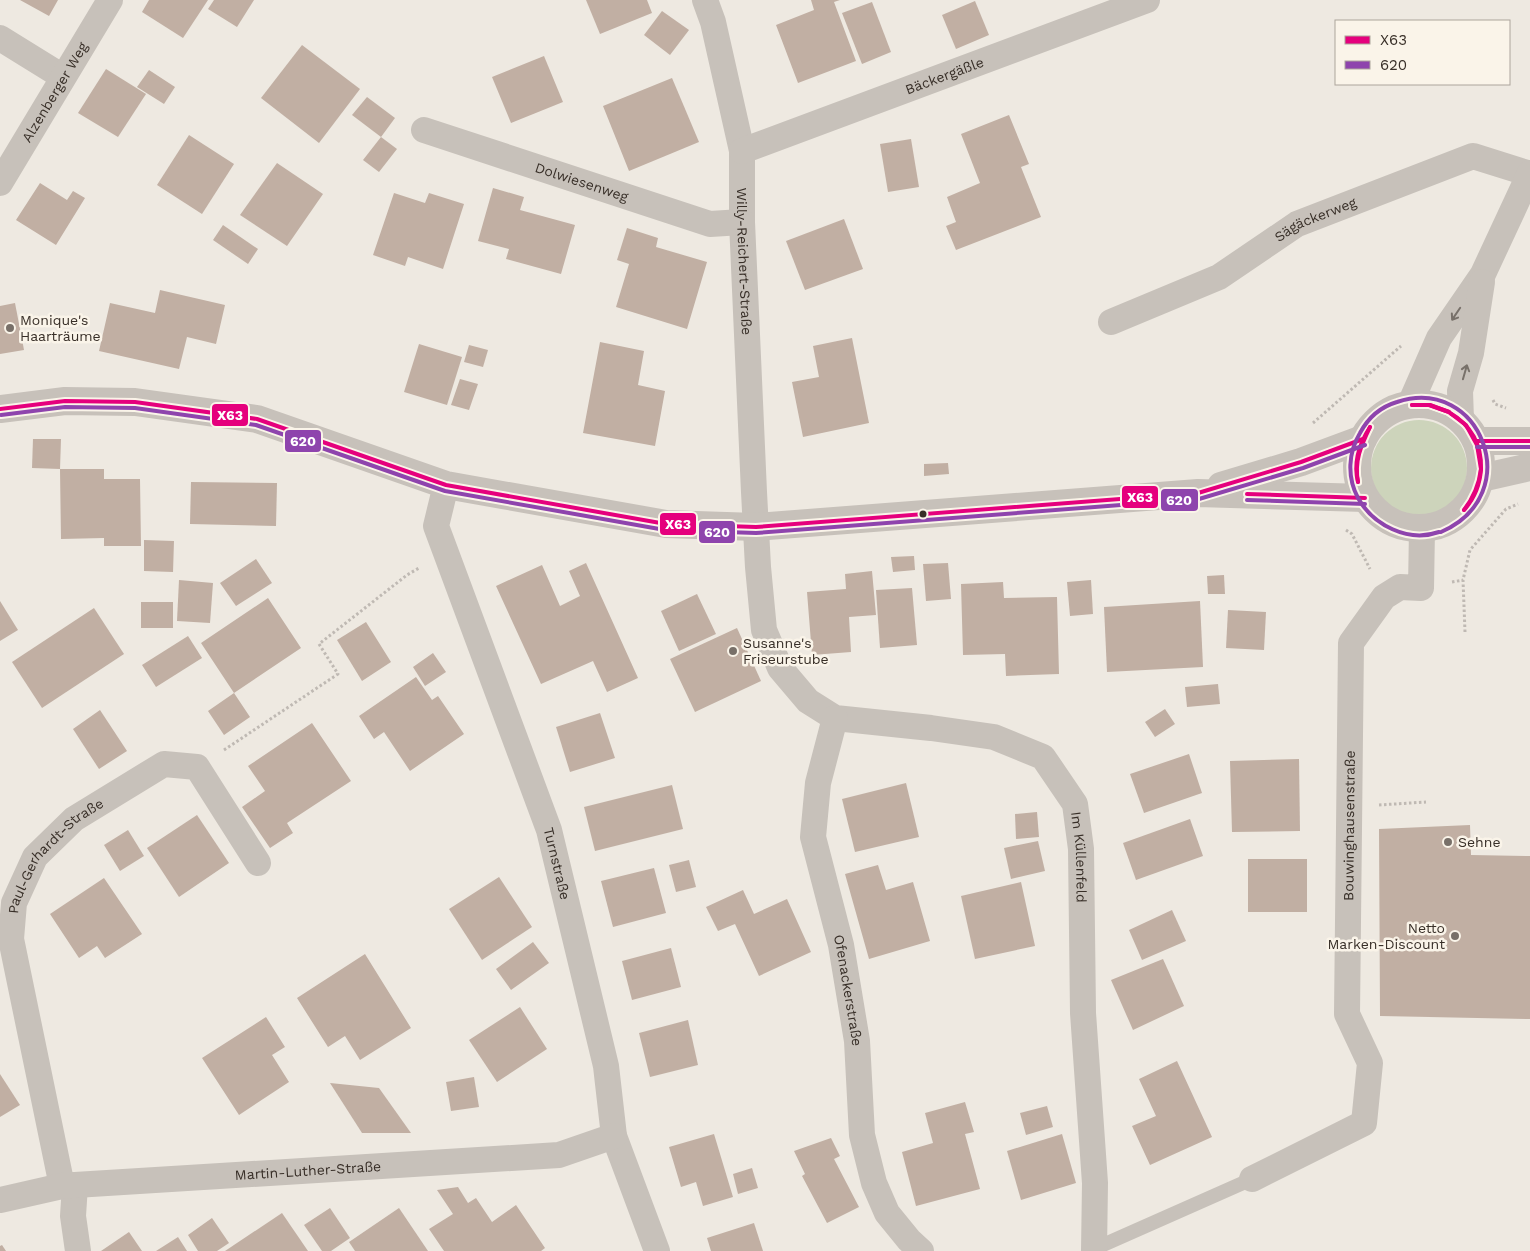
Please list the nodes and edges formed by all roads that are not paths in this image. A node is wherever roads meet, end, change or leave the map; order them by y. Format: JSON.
{"nodes":[{"id":1,"x":110,"y":0,"type":"edge"},
{"id":2,"x":705,"y":0,"type":"edge"},
{"id":3,"x":1147,"y":0,"type":"edge"},
{"id":4,"x":0,"y":38,"type":"edge"},
{"id":5,"x":63,"y":77,"type":"junction"},
{"id":6,"x":424,"y":130,"type":"dead end"},
{"id":7,"x":742,"y":152,"type":"junction"},
{"id":8,"x":1530,"y":173,"type":"edge"},
{"id":9,"x":0,"y":184,"type":"edge"},
{"id":10,"x":742,"y":222,"type":"junction"},
{"id":11,"x":1483,"y":274,"type":"junction"},
{"id":12,"x":1111,"y":322,"type":"dead end"},
{"id":13,"x":1410,"y":404,"type":"junction"},
{"id":14,"x":0,"y":409,"type":"edge"},
{"id":15,"x":1461,"y":420,"type":"junction"},
{"id":16,"x":1363,"y":439,"type":"junction"},
{"id":17,"x":1477,"y":441,"type":"junction"},
{"id":18,"x":1530,"y":441,"type":"edge"},
{"id":19,"x":1530,"y":467,"type":"edge"},
{"id":20,"x":1481,"y":478,"type":"junction"},
{"id":21,"x":446,"y":486,"type":"junction"},
{"id":22,"x":1198,"y":493,"type":"junction"},
{"id":23,"x":1365,"y":498,"type":"junction"},
{"id":24,"x":756,"y":527,"type":"junction"},
{"id":25,"x":1422,"y":529,"type":"junction"},
{"id":26,"x":835,"y":718,"type":"junction"},
{"id":27,"x":258,"y":863,"type":"dead end"},
{"id":28,"x":614,"y":1136,"type":"junction"},
{"id":29,"x":1252,"y":1179,"type":"joint"},
{"id":30,"x":68,"y":1185,"type":"junction"},
{"id":31,"x":0,"y":1200,"type":"edge"},
{"id":32,"x":1087,"y":1250,"type":"edge"},
{"id":33,"x":78,"y":1251,"type":"edge"},
{"id":34,"x":657,"y":1251,"type":"edge"},
{"id":35,"x":921,"y":1251,"type":"edge"}],
"edges":[{"from":1,"to":5,"type":"street","name":"Alzenberger Weg"},
{"from":2,"to":7,"type":"street","name":"Willy-Reichert-Straße"},
{"from":3,"to":7,"type":"street","name":"Bäckergäßle"},
{"from":4,"to":5,"type":"street"},
{"from":5,"to":9,"type":"street","name":"Alzenberger Weg"},
{"from":6,"to":10,"type":"street","name":"Dolwiesenweg"},
{"from":7,"to":10,"type":"street","name":"Willy-Reichert-Straße"},
{"from":8,"to":11,"type":"street"},
{"from":8,"to":12,"type":"street","name":"Sägäckerweg"},
{"from":10,"to":24,"type":"street","name":"Willy-Reichert-Straße"},
{"from":11,"to":13,"type":"street","one_way":true},
{"from":15,"to":11,"type":"street","one_way":true},
{"from":13,"to":15,"type":"street"},
{"from":13,"to":16,"type":"street"},
{"from":14,"to":21,"type":"street"},
{"from":15,"to":17,"type":"street"},
{"from":16,"to":22,"type":"street"},
{"from":16,"to":23,"type":"street"},
{"from":17,"to":18,"type":"street"},
{"from":17,"to":20,"type":"street"},
{"from":19,"to":20,"type":"street"},
{"from":20,"to":25,"type":"street"},
{"from":21,"to":24,"type":"street"},
{"from":21,"to":28,"type":"street","name":"Turnstraße"},
{"from":22,"to":23,"type":"street"},
{"from":22,"to":24,"type":"street"},
{"from":23,"to":25,"type":"street"},
{"from":24,"to":26,"type":"street","name":"Im Küllenfeld"},
{"from":25,"to":29,"type":"street","name":"Bouwinghausenstraße"},
{"from":26,"to":32,"type":"street","name":"Im Küllenfeld"},
{"from":26,"to":35,"type":"street","name":"Ofenackerstraße"},
{"from":27,"to":30,"type":"street","name":"Paul-Gerhardt-Straße"},
{"from":28,"to":30,"type":"street","name":"Martin-Luther-Straße"},
{"from":28,"to":34,"type":"street","name":"Turnstraße"},
{"from":29,"to":32,"type":"lane"},
{"from":30,"to":31,"type":"street","name":"Martin-Luther-Straße"},
{"from":30,"to":33,"type":"street","name":"Paul-Gerhardt-Straße"}]}
